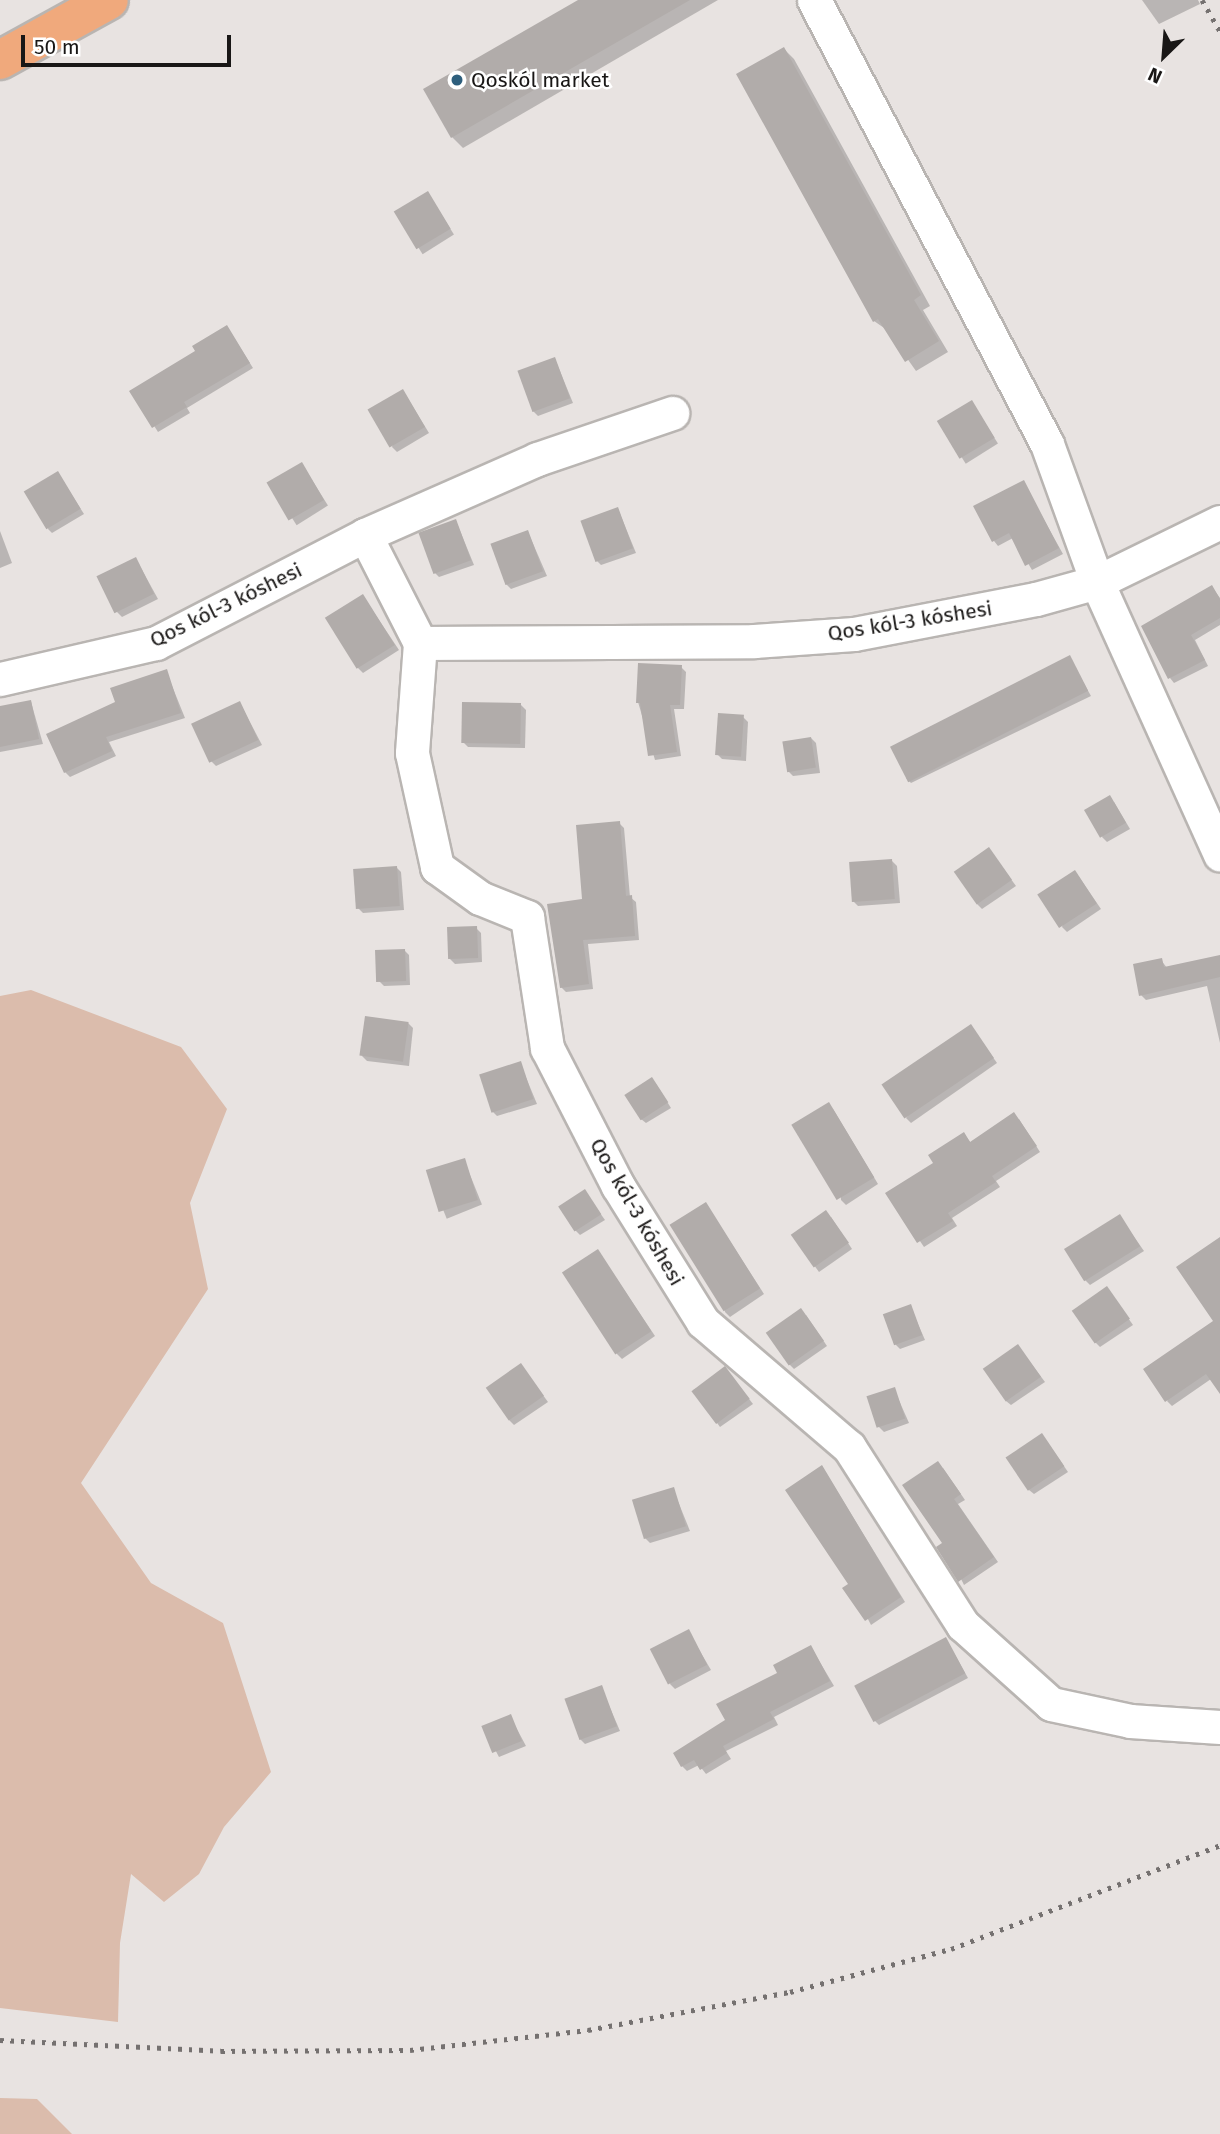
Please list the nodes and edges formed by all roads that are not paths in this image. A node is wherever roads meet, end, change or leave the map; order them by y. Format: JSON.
{"nodes":[{"id":1,"x":109,"y":0,"type":"edge"},
{"id":2,"x":814,"y":0,"type":"edge"},
{"id":3,"x":0,"y":60,"type":"edge"},
{"id":4,"x":672,"y":413,"type":"dead end"},
{"id":5,"x":1220,"y":522,"type":"edge"},
{"id":6,"x":365,"y":535,"type":"junction"},
{"id":7,"x":1097,"y":582,"type":"junction"},
{"id":8,"x":420,"y":643,"type":"junction"},
{"id":9,"x":0,"y":679,"type":"edge"},
{"id":10,"x":1220,"y":855,"type":"edge"},
{"id":11,"x":1220,"y":1727,"type":"edge"}],
"edges":[{"from":1,"to":3,"type":"main road"},
{"from":2,"to":7,"type":"street"},
{"from":4,"to":6,"type":"street","name":"Qos kól-3 kóshesi"},
{"from":5,"to":7,"type":"street","name":"Qos kól-3 kóshesi"},
{"from":6,"to":8,"type":"street"},
{"from":6,"to":9,"type":"street","name":"Qos kól-3 kóshesi"},
{"from":7,"to":8,"type":"street","name":"Qos kól-3 kóshesi"},
{"from":7,"to":10,"type":"street"},
{"from":8,"to":11,"type":"street","name":"Qos kól-3 kóshesi"}]}
